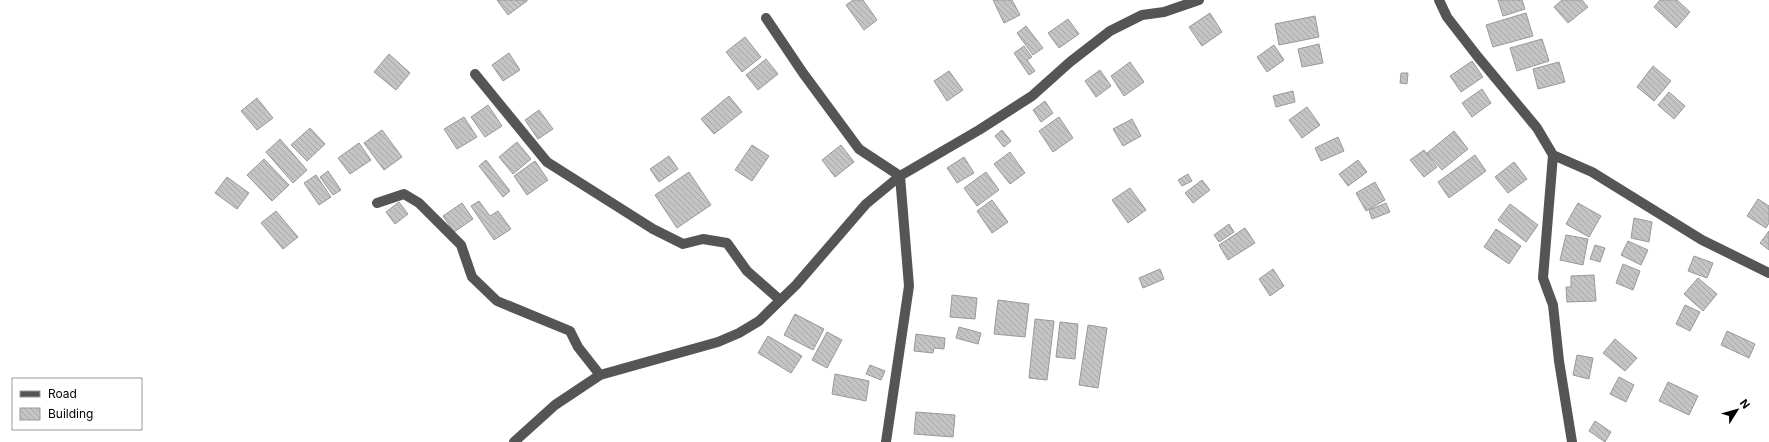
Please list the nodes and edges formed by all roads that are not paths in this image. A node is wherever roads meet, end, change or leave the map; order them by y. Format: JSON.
{"nodes":[{"id":1,"x":1199,"y":0,"type":"edge"},
{"id":2,"x":1439,"y":0,"type":"edge"},
{"id":3,"x":1182,"y":3,"type":"edge"},
{"id":4,"x":766,"y":18,"type":"dead end"},
{"id":5,"x":475,"y":74,"type":"dead end"},
{"id":6,"x":1553,"y":155,"type":"junction"},
{"id":7,"x":900,"y":176,"type":"junction"},
{"id":8,"x":377,"y":203,"type":"dead end"},
{"id":9,"x":1769,"y":272,"type":"edge"},
{"id":10,"x":780,"y":300,"type":"junction"},
{"id":11,"x":600,"y":375,"type":"junction"},
{"id":12,"x":514,"y":442,"type":"edge"},
{"id":13,"x":886,"y":442,"type":"edge"},
{"id":14,"x":1572,"y":442,"type":"edge"}],
"edges":[{"from":1,"to":3,"type":"street"},
{"from":2,"to":6,"type":"street"},
{"from":3,"to":7,"type":"street"},
{"from":4,"to":7,"type":"street"},
{"from":5,"to":10,"type":"street"},
{"from":6,"to":9,"type":"street"},
{"from":6,"to":14,"type":"street"},
{"from":7,"to":10,"type":"street"},
{"from":7,"to":13,"type":"street"},
{"from":8,"to":11,"type":"street"},
{"from":10,"to":11,"type":"street"},
{"from":11,"to":12,"type":"street"}]}
